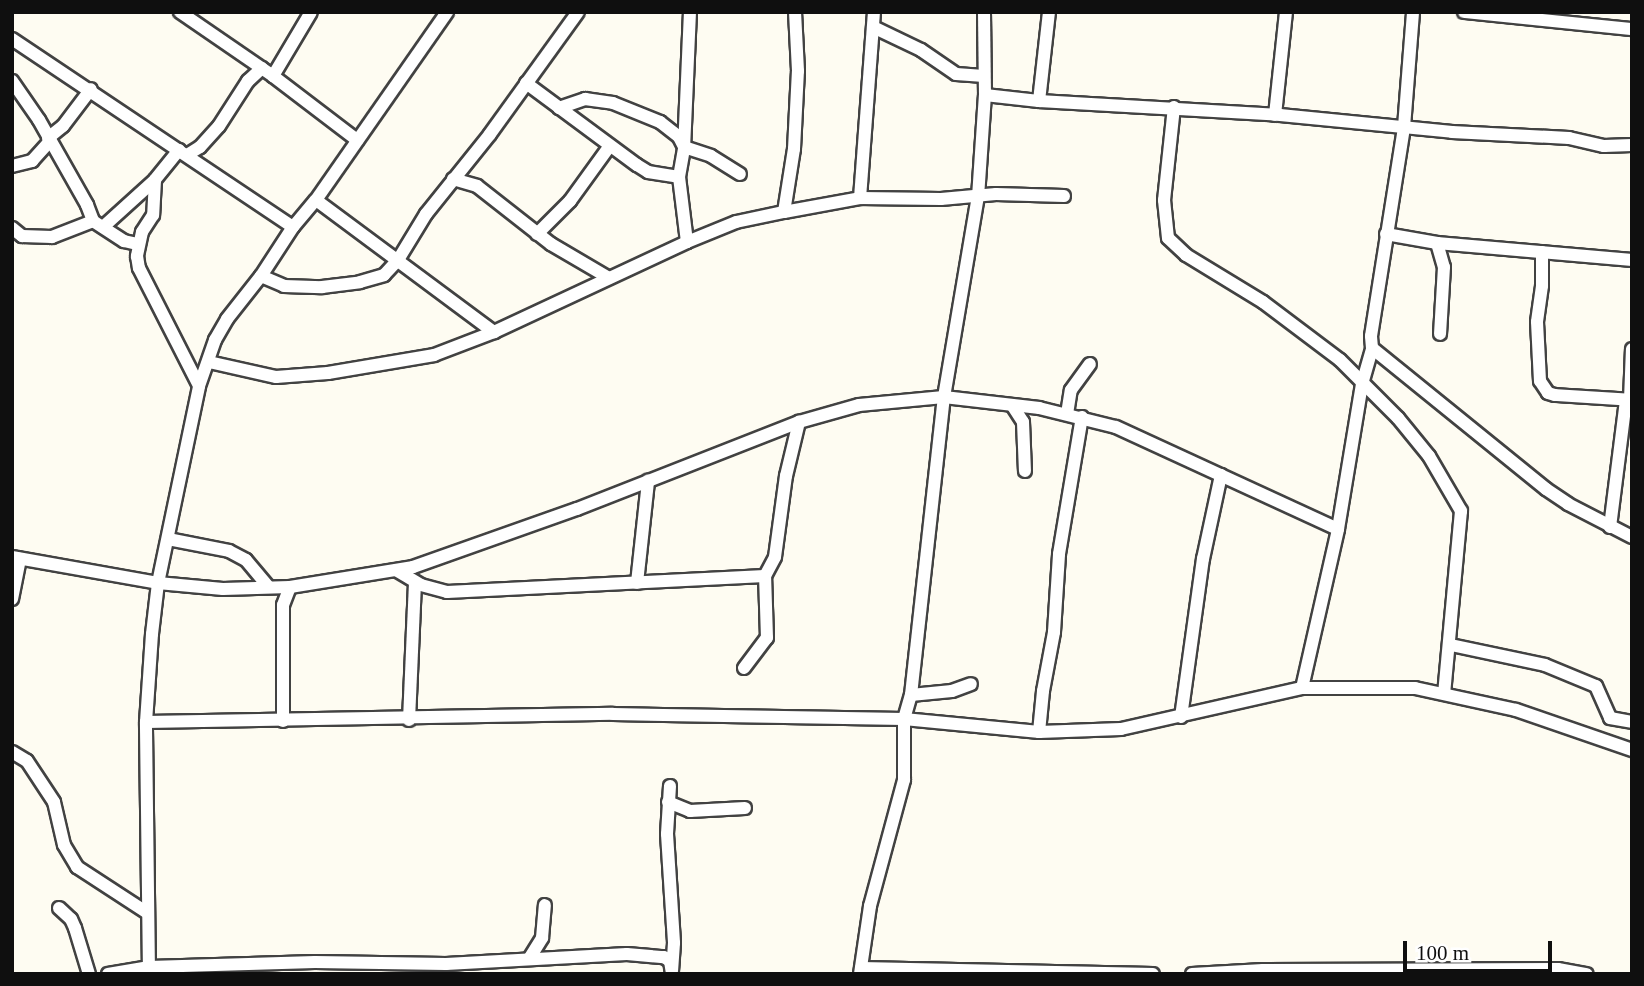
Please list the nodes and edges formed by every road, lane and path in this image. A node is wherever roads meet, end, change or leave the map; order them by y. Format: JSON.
{"nodes":[{"id":1,"x":180,"y":12,"type":"edge"},
{"id":2,"x":311,"y":12,"type":"edge"},
{"id":3,"x":447,"y":12,"type":"edge"},
{"id":4,"x":578,"y":12,"type":"edge"},
{"id":5,"x":690,"y":12,"type":"edge"},
{"id":6,"x":794,"y":12,"type":"edge"},
{"id":7,"x":874,"y":12,"type":"edge"},
{"id":8,"x":984,"y":12,"type":"edge"},
{"id":9,"x":1049,"y":12,"type":"edge"},
{"id":10,"x":1286,"y":12,"type":"edge"},
{"id":11,"x":1413,"y":12,"type":"edge"},
{"id":12,"x":1464,"y":12,"type":"edge"},
{"id":13,"x":1491,"y":14,"type":"edge"},
{"id":14,"x":873,"y":27,"type":"junction"},
{"id":15,"x":1632,"y":29,"type":"edge"},
{"id":16,"x":12,"y":39,"type":"edge"},
{"id":17,"x":267,"y":72,"type":"junction"},
{"id":18,"x":984,"y":76,"type":"junction"},
{"id":19,"x":12,"y":81,"type":"edge"},
{"id":20,"x":526,"y":83,"type":"junction"},
{"id":21,"x":91,"y":89,"type":"junction"},
{"id":22,"x":985,"y":95,"type":"junction"},
{"id":23,"x":1039,"y":101,"type":"junction"},
{"id":24,"x":1174,"y":107,"type":"junction"},
{"id":25,"x":559,"y":108,"type":"junction"},
{"id":26,"x":1275,"y":115,"type":"junction"},
{"id":27,"x":1404,"y":127,"type":"junction"},
{"id":28,"x":49,"y":139,"type":"junction"},
{"id":29,"x":357,"y":140,"type":"junction"},
{"id":30,"x":1632,"y":145,"type":"edge"},
{"id":31,"x":609,"y":147,"type":"junction"},
{"id":32,"x":684,"y":147,"type":"junction"},
{"id":33,"x":183,"y":152,"type":"junction"},
{"id":34,"x":12,"y":166,"type":"edge"},
{"id":35,"x":740,"y":174,"type":"dead end"},
{"id":36,"x":679,"y":177,"type":"junction"},
{"id":37,"x":453,"y":179,"type":"junction"},
{"id":38,"x":155,"y":180,"type":"junction"},
{"id":39,"x":1064,"y":196,"type":"dead end"},
{"id":40,"x":978,"y":197,"type":"junction"},
{"id":41,"x":860,"y":198,"type":"junction"},
{"id":42,"x":316,"y":200,"type":"junction"},
{"id":43,"x":784,"y":212,"type":"junction"},
{"id":44,"x":98,"y":224,"type":"junction"},
{"id":45,"x":293,"y":227,"type":"junction"},
{"id":46,"x":12,"y":228,"type":"edge"},
{"id":47,"x":537,"y":234,"type":"junction"},
{"id":48,"x":1386,"y":234,"type":"junction"},
{"id":49,"x":687,"y":242,"type":"junction"},
{"id":50,"x":1437,"y":243,"type":"junction"},
{"id":51,"x":137,"y":244,"type":"junction"},
{"id":52,"x":1542,"y":252,"type":"junction"},
{"id":53,"x":398,"y":260,"type":"junction"},
{"id":54,"x":1632,"y":260,"type":"edge"},
{"id":55,"x":261,"y":276,"type":"junction"},
{"id":56,"x":609,"y":278,"type":"junction"},
{"id":57,"x":494,"y":332,"type":"junction"},
{"id":58,"x":1440,"y":334,"type":"dead end"},
{"id":59,"x":1372,"y":348,"type":"junction"},
{"id":60,"x":1632,"y":349,"type":"edge"},
{"id":61,"x":209,"y":362,"type":"junction"},
{"id":62,"x":1090,"y":364,"type":"dead end"},
{"id":63,"x":1362,"y":384,"type":"junction"},
{"id":64,"x":199,"y":387,"type":"junction"},
{"id":65,"x":944,"y":397,"type":"junction"},
{"id":66,"x":1629,"y":400,"type":"edge"},
{"id":67,"x":1012,"y":405,"type":"junction"},
{"id":68,"x":1067,"y":414,"type":"junction"},
{"id":69,"x":1082,"y":417,"type":"junction"},
{"id":70,"x":799,"y":422,"type":"junction"},
{"id":71,"x":1025,"y":471,"type":"dead end"},
{"id":72,"x":1221,"y":475,"type":"junction"},
{"id":73,"x":648,"y":481,"type":"junction"},
{"id":74,"x":1610,"y":527,"type":"junction"},
{"id":75,"x":1338,"y":529,"type":"junction"},
{"id":76,"x":1632,"y":537,"type":"edge"},
{"id":77,"x":168,"y":539,"type":"junction"},
{"id":78,"x":16,"y":558,"type":"edge"},
{"id":79,"x":396,"y":570,"type":"junction"},
{"id":80,"x":765,"y":576,"type":"junction"},
{"id":81,"x":415,"y":582,"type":"junction"},
{"id":82,"x":158,"y":583,"type":"junction"},
{"id":83,"x":637,"y":583,"type":"junction"},
{"id":84,"x":269,"y":587,"type":"junction"},
{"id":85,"x":290,"y":587,"type":"junction"},
{"id":86,"x":12,"y":599,"type":"edge"},
{"id":87,"x":1451,"y":645,"type":"junction"},
{"id":88,"x":744,"y":668,"type":"dead end"},
{"id":89,"x":971,"y":684,"type":"dead end"},
{"id":90,"x":1302,"y":688,"type":"junction"},
{"id":91,"x":1444,"y":693,"type":"junction"},
{"id":92,"x":911,"y":695,"type":"junction"},
{"id":93,"x":1181,"y":717,"type":"junction"},
{"id":94,"x":904,"y":719,"type":"junction"},
{"id":95,"x":409,"y":720,"type":"junction"},
{"id":96,"x":283,"y":721,"type":"junction"},
{"id":97,"x":146,"y":722,"type":"junction"},
{"id":98,"x":1632,"y":722,"type":"edge"},
{"id":99,"x":1039,"y":732,"type":"junction"},
{"id":100,"x":1632,"y":750,"type":"edge"},
{"id":101,"x":12,"y":752,"type":"edge"},
{"id":102,"x":670,"y":786,"type":"dead end"},
{"id":103,"x":668,"y":802,"type":"junction"},
{"id":104,"x":745,"y":808,"type":"dead end"},
{"id":105,"x":545,"y":905,"type":"dead end"},
{"id":106,"x":59,"y":908,"type":"dead end"},
{"id":107,"x":146,"y":912,"type":"junction"},
{"id":108,"x":529,"y":958,"type":"junction"},
{"id":109,"x":315,"y":968,"type":"edge"},
{"id":110,"x":482,"y":968,"type":"edge"},
{"id":111,"x":149,"y":970,"type":"edge"},
{"id":112,"x":860,"y":971,"type":"edge"},
{"id":113,"x":672,"y":972,"type":"edge"},
{"id":114,"x":1048,"y":972,"type":"edge"},
{"id":115,"x":1397,"y":972,"type":"edge"},
{"id":116,"x":1558,"y":972,"type":"edge"},
{"id":117,"x":1220,"y":973,"type":"edge"},
{"id":118,"x":89,"y":974,"type":"edge"},
{"id":119,"x":108,"y":974,"type":"edge"},
{"id":120,"x":1153,"y":974,"type":"edge"},
{"id":121,"x":1192,"y":974,"type":"edge"},
{"id":122,"x":1587,"y":974,"type":"edge"}],
"edges":[{"from":1,"to":17,"type":"street"},
{"from":2,"to":17,"type":"street"},
{"from":3,"to":29,"type":"street"},
{"from":4,"to":20,"type":"street"},
{"from":5,"to":32,"type":"street"},
{"from":6,"to":43,"type":"street"},
{"from":7,"to":14,"type":"street"},
{"from":8,"to":18,"type":"street"},
{"from":9,"to":23,"type":"street"},
{"from":10,"to":26,"type":"street"},
{"from":11,"to":27,"type":"street"},
{"from":12,"to":13,"type":"street"},
{"from":13,"to":15,"type":"street"},
{"from":14,"to":18,"type":"street"},
{"from":14,"to":41,"type":"street"},
{"from":16,"to":21,"type":"street"},
{"from":17,"to":29,"type":"street"},
{"from":17,"to":33,"type":"street"},
{"from":18,"to":22,"type":"street"},
{"from":19,"to":28,"type":"street"},
{"from":20,"to":25,"type":"street"},
{"from":20,"to":37,"type":"street"},
{"from":21,"to":28,"type":"street"},
{"from":21,"to":33,"type":"street"},
{"from":22,"to":23,"type":"street"},
{"from":22,"to":40,"type":"street"},
{"from":23,"to":24,"type":"street"},
{"from":24,"to":26,"type":"street"},
{"from":24,"to":63,"type":"street"},
{"from":25,"to":31,"type":"street"},
{"from":25,"to":32,"type":"street"},
{"from":26,"to":27,"type":"street"},
{"from":27,"to":30,"type":"street"},
{"from":27,"to":48,"type":"street"},
{"from":28,"to":34,"type":"street"},
{"from":28,"to":44,"type":"street"},
{"from":29,"to":42,"type":"street"},
{"from":31,"to":36,"type":"street"},
{"from":31,"to":47,"type":"street"},
{"from":32,"to":35,"type":"street"},
{"from":32,"to":36,"type":"street"},
{"from":33,"to":38,"type":"street"},
{"from":33,"to":45,"type":"street"},
{"from":36,"to":49,"type":"street"},
{"from":37,"to":47,"type":"street"},
{"from":37,"to":53,"type":"street"},
{"from":38,"to":44,"type":"street"},
{"from":38,"to":51,"type":"street"},
{"from":39,"to":40,"type":"street"},
{"from":40,"to":41,"type":"street"},
{"from":40,"to":65,"type":"street"},
{"from":41,"to":43,"type":"street"},
{"from":42,"to":45,"type":"street"},
{"from":42,"to":53,"type":"street"},
{"from":43,"to":49,"type":"street"},
{"from":44,"to":46,"type":"street"},
{"from":44,"to":51,"type":"street"},
{"from":45,"to":55,"type":"street"},
{"from":47,"to":56,"type":"street"},
{"from":48,"to":50,"type":"street"},
{"from":48,"to":59,"type":"street"},
{"from":49,"to":56,"type":"street"},
{"from":50,"to":52,"type":"street"},
{"from":50,"to":58,"type":"street"},
{"from":51,"to":64,"type":"street"},
{"from":52,"to":54,"type":"street"},
{"from":52,"to":66,"type":"street"},
{"from":53,"to":55,"type":"street"},
{"from":53,"to":57,"type":"street"},
{"from":55,"to":61,"type":"street"},
{"from":56,"to":57,"type":"street"},
{"from":57,"to":61,"type":"street"},
{"from":59,"to":63,"type":"street"},
{"from":59,"to":74,"type":"street"},
{"from":60,"to":66,"type":"street"},
{"from":61,"to":64,"type":"street"},
{"from":62,"to":68,"type":"street"},
{"from":63,"to":75,"type":"street"},
{"from":63,"to":87,"type":"street"},
{"from":64,"to":77,"type":"street"},
{"from":65,"to":67,"type":"street"},
{"from":65,"to":70,"type":"street"},
{"from":65,"to":92,"type":"street"},
{"from":66,"to":74,"type":"street"},
{"from":67,"to":68,"type":"street"},
{"from":67,"to":71,"type":"street"},
{"from":68,"to":69,"type":"street"},
{"from":69,"to":72,"type":"street"},
{"from":69,"to":99,"type":"street"},
{"from":70,"to":73,"type":"street"},
{"from":70,"to":80,"type":"street"},
{"from":72,"to":75,"type":"street"},
{"from":72,"to":93,"type":"street"},
{"from":73,"to":79,"type":"street"},
{"from":73,"to":83,"type":"street"},
{"from":74,"to":76,"type":"street"},
{"from":75,"to":90,"type":"street"},
{"from":77,"to":82,"type":"street"},
{"from":77,"to":84,"type":"street"},
{"from":78,"to":82,"type":"street"},
{"from":78,"to":86,"type":"street"},
{"from":79,"to":81,"type":"street"},
{"from":79,"to":85,"type":"street"},
{"from":80,"to":83,"type":"street"},
{"from":80,"to":88,"type":"street"},
{"from":81,"to":83,"type":"street"},
{"from":81,"to":95,"type":"street"},
{"from":82,"to":84,"type":"street"},
{"from":82,"to":97,"type":"street"},
{"from":84,"to":85,"type":"street"},
{"from":85,"to":96,"type":"street"},
{"from":87,"to":91,"type":"street"},
{"from":87,"to":98,"type":"street"},
{"from":89,"to":92,"type":"street"},
{"from":90,"to":91,"type":"street"},
{"from":90,"to":93,"type":"street"},
{"from":91,"to":100,"type":"street"},
{"from":92,"to":94,"type":"street"},
{"from":93,"to":99,"type":"street"},
{"from":94,"to":95,"type":"street"},
{"from":94,"to":99,"type":"street"},
{"from":94,"to":112,"type":"street"},
{"from":95,"to":96,"type":"street"},
{"from":96,"to":97,"type":"street"},
{"from":97,"to":107,"type":"street"},
{"from":101,"to":107,"type":"street"},
{"from":102,"to":103,"type":"street"},
{"from":103,"to":104,"type":"street"},
{"from":103,"to":113,"type":"street"},
{"from":105,"to":108,"type":"street"},
{"from":106,"to":118,"type":"street"},
{"from":107,"to":111,"type":"street"},
{"from":108,"to":110,"type":"street"},
{"from":108,"to":113,"type":"street"},
{"from":109,"to":110,"type":"street"},
{"from":109,"to":111,"type":"street"},
{"from":111,"to":119,"type":"street"},
{"from":112,"to":114,"type":"street"},
{"from":114,"to":120,"type":"street"},
{"from":115,"to":116,"type":"street"},
{"from":115,"to":117,"type":"street"},
{"from":116,"to":122,"type":"street"},
{"from":117,"to":121,"type":"street"}]}
